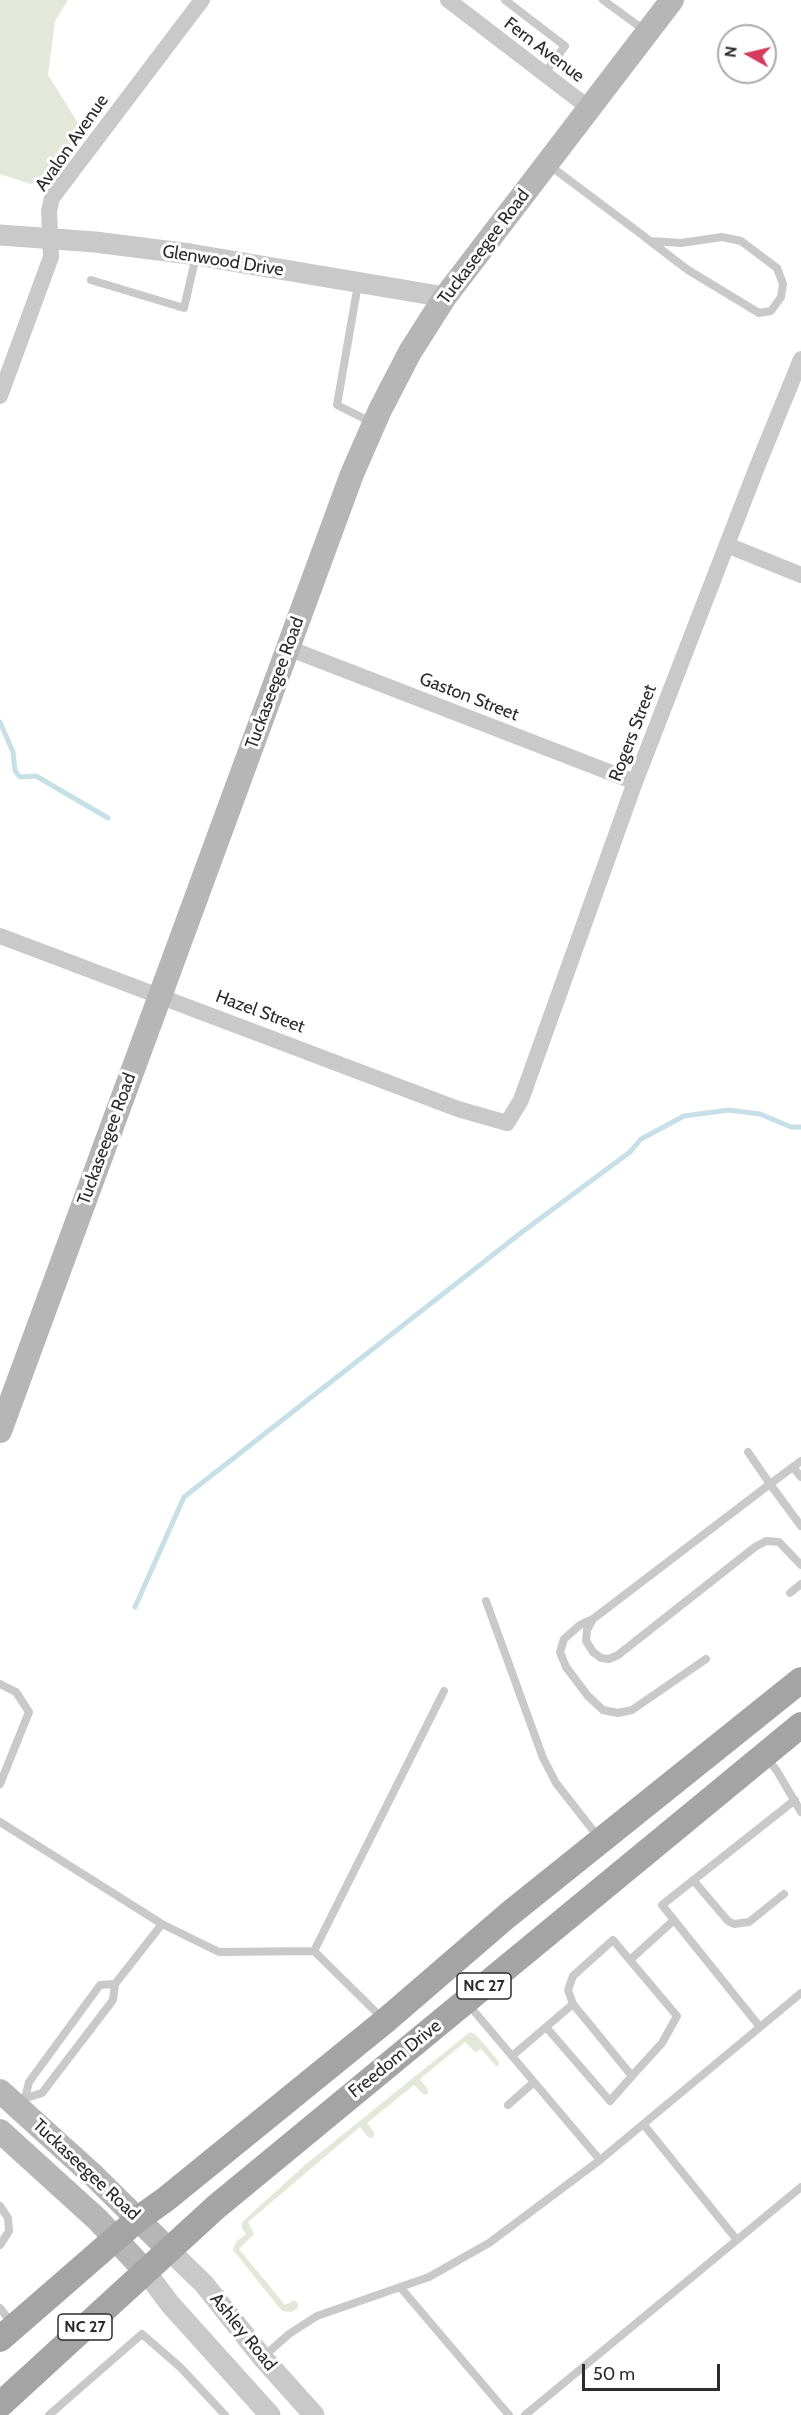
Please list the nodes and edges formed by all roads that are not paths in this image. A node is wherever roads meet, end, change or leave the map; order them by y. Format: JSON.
{"nodes":[{"id":1,"x":202,"y":0,"type":"edge"},
{"id":2,"x":505,"y":0,"type":"edge"},
{"id":3,"x":603,"y":0,"type":"edge"},
{"id":4,"x":672,"y":0,"type":"edge"},
{"id":5,"x":457,"y":3,"type":"edge"},
{"id":6,"x":647,"y":32,"type":"junction"},
{"id":7,"x":544,"y":74,"type":"junction"},
{"id":8,"x":589,"y":108,"type":"junction"},
{"id":9,"x":546,"y":163,"type":"junction"},
{"id":10,"x":0,"y":235,"type":"edge"},
{"id":11,"x":51,"y":238,"type":"junction"},
{"id":12,"x":650,"y":241,"type":"junction"},
{"id":13,"x":196,"y":255,"type":"junction"},
{"id":14,"x":91,"y":280,"type":"dead end"},
{"id":15,"x":358,"y":282,"type":"junction"},
{"id":16,"x":445,"y":297,"type":"junction"},
{"id":17,"x":801,"y":359,"type":"edge"},
{"id":18,"x":0,"y":396,"type":"edge"},
{"id":19,"x":374,"y":423,"type":"junction"},
{"id":20,"x":727,"y":545,"type":"junction"},
{"id":21,"x":801,"y":575,"type":"edge"},
{"id":22,"x":288,"y":648,"type":"junction"},
{"id":23,"x":635,"y":782,"type":"junction"},
{"id":24,"x":0,"y":936,"type":"edge"},
{"id":25,"x":160,"y":995,"type":"junction"},
{"id":26,"x":507,"y":1124,"type":"joint"},
{"id":27,"x":0,"y":1431,"type":"edge"},
{"id":28,"x":748,"y":1452,"type":"dead end"},
{"id":29,"x":797,"y":1464,"type":"edge"},
{"id":30,"x":801,"y":1477,"type":"edge"},
{"id":31,"x":770,"y":1484,"type":"junction"},
{"id":32,"x":801,"y":1526,"type":"edge"},
{"id":33,"x":801,"y":1565,"type":"edge"},
{"id":34,"x":801,"y":1584,"type":"edge"},
{"id":35,"x":790,"y":1593,"type":"dead end"},
{"id":36,"x":486,"y":1601,"type":"dead end"},
{"id":37,"x":593,"y":1618,"type":"junction"},
{"id":38,"x":706,"y":1659,"type":"dead end"},
{"id":39,"x":801,"y":1680,"type":"edge"},
{"id":40,"x":0,"y":1684,"type":"edge"},
{"id":41,"x":444,"y":1690,"type":"dead end"},
{"id":42,"x":801,"y":1725,"type":"edge"},
{"id":43,"x":763,"y":1754,"type":"junction"},
{"id":44,"x":0,"y":1784,"type":"edge"},
{"id":45,"x":795,"y":1800,"type":"junction"},
{"id":46,"x":801,"y":1812,"type":"edge"},
{"id":47,"x":0,"y":1822,"type":"edge"},
{"id":48,"x":601,"y":1840,"type":"junction"},
{"id":49,"x":693,"y":1880,"type":"junction"},
{"id":50,"x":784,"y":1894,"type":"dead end"},
{"id":51,"x":508,"y":1916,"type":"junction"},
{"id":52,"x":674,"y":1920,"type":"junction"},
{"id":53,"x":162,"y":1924,"type":"junction"},
{"id":54,"x":314,"y":1951,"type":"junction"},
{"id":55,"x":630,"y":1960,"type":"junction"},
{"id":56,"x":115,"y":1984,"type":"junction"},
{"id":57,"x":801,"y":1993,"type":"edge"},
{"id":58,"x":466,"y":2002,"type":"junction"},
{"id":59,"x":573,"y":2004,"type":"junction"},
{"id":60,"x":385,"y":2022,"type":"junction"},
{"id":61,"x":546,"y":2026,"type":"junction"},
{"id":62,"x":760,"y":2027,"type":"junction"},
{"id":63,"x":512,"y":2056,"type":"junction"},
{"id":64,"x":632,"y":2076,"type":"junction"},
{"id":65,"x":534,"y":2082,"type":"junction"},
{"id":66,"x":0,"y":2091,"type":"edge"},
{"id":67,"x":24,"y":2104,"type":"junction"},
{"id":68,"x":508,"y":2105,"type":"dead end"},
{"id":69,"x":644,"y":2125,"type":"junction"},
{"id":70,"x":0,"y":2131,"type":"edge"},
{"id":71,"x":600,"y":2160,"type":"junction"},
{"id":72,"x":801,"y":2187,"type":"edge"},
{"id":73,"x":0,"y":2206,"type":"edge"},
{"id":74,"x":138,"y":2219,"type":"junction"},
{"id":75,"x":117,"y":2239,"type":"junction"},
{"id":76,"x":737,"y":2240,"type":"junction"},
{"id":77,"x":0,"y":2245,"type":"edge"},
{"id":78,"x":169,"y":2250,"type":"junction"},
{"id":79,"x":146,"y":2272,"type":"junction"},
{"id":80,"x":400,"y":2287,"type":"junction"},
{"id":81,"x":5,"y":2325,"type":"edge"},
{"id":82,"x":262,"y":2357,"type":"junction"},
{"id":83,"x":0,"y":2404,"type":"edge"},
{"id":84,"x":49,"y":2415,"type":"edge"},
{"id":85,"x":225,"y":2415,"type":"edge"},
{"id":86,"x":270,"y":2415,"type":"edge"},
{"id":87,"x":314,"y":2415,"type":"edge"},
{"id":88,"x":509,"y":2415,"type":"edge"},
{"id":89,"x":525,"y":2415,"type":"edge"}],
"edges":[{"from":1,"to":11,"type":"street","name":"Avalon Avenue"},
{"from":2,"to":7,"type":"lane"},
{"from":3,"to":6,"type":"lane"},
{"from":4,"to":6,"type":"main road","name":"Tuckaseegee Road"},
{"from":5,"to":7,"type":"street","name":"Fern Avenue"},
{"from":6,"to":8,"type":"main road","name":"Tuckaseegee Road"},
{"from":7,"to":8,"type":"street","name":"Fern Avenue"},
{"from":8,"to":9,"type":"main road","name":"Tuckaseegee Road"},
{"from":9,"to":12,"type":"lane"},
{"from":9,"to":16,"type":"main road","name":"Tuckaseegee Road"},
{"from":10,"to":11,"type":"street","name":"Glenwood Drive"},
{"from":11,"to":13,"type":"street","name":"Glenwood Drive"},
{"from":11,"to":18,"type":"street","name":"Avalon Avenue"},
{"from":12,"to":12,"type":"lane"},
{"from":13,"to":14,"type":"lane"},
{"from":13,"to":15,"type":"street","name":"Glenwood Drive"},
{"from":15,"to":16,"type":"street","name":"Glenwood Drive"},
{"from":15,"to":19,"type":"lane"},
{"from":16,"to":19,"type":"main road","name":"Tuckaseegee Road"},
{"from":17,"to":20,"type":"street","name":"Rogers Street"},
{"from":19,"to":22,"type":"main road","name":"Tuckaseegee Road"},
{"from":20,"to":21,"type":"street"},
{"from":20,"to":23,"type":"street","name":"Rogers Street"},
{"from":22,"to":23,"type":"street","name":"Gaston Street"},
{"from":22,"to":25,"type":"main road","name":"Tuckaseegee Road"},
{"from":23,"to":26,"type":"street","name":"Rogers Street"},
{"from":24,"to":25,"type":"street","name":"Hazel Street"},
{"from":25,"to":26,"type":"street","name":"Hazel Street"},
{"from":25,"to":27,"type":"main road","name":"Tuckaseegee Road"},
{"from":28,"to":31,"type":"lane"},
{"from":29,"to":30,"type":"lane"},
{"from":29,"to":31,"type":"lane"},
{"from":31,"to":32,"type":"lane"},
{"from":31,"to":37,"type":"lane"},
{"from":33,"to":37,"type":"lane"},
{"from":34,"to":35,"type":"lane"},
{"from":36,"to":48,"type":"lane"},
{"from":37,"to":38,"type":"lane"},
{"from":39,"to":48,"type":"main road","name":"Freedom Drive","number":"NC 27"},
{"from":40,"to":44,"type":"lane"},
{"from":41,"to":54,"type":"lane"},
{"from":42,"to":43,"type":"main road","name":"Freedom Drive","number":"NC 27"},
{"from":43,"to":45,"type":"lane"},
{"from":43,"to":58,"type":"main road","name":"Freedom Drive","number":"NC 27"},
{"from":45,"to":46,"type":"lane"},
{"from":45,"to":49,"type":"lane"},
{"from":47,"to":53,"type":"lane"},
{"from":48,"to":51,"type":"main road","name":"Freedom Drive","number":"NC 27"},
{"from":49,"to":50,"type":"lane"},
{"from":49,"to":52,"type":"lane"},
{"from":51,"to":58,"type":"main road"},
{"from":51,"to":60,"type":"main road","name":"Freedom Drive","number":"NC 27"},
{"from":52,"to":55,"type":"lane"},
{"from":52,"to":62,"type":"lane"},
{"from":53,"to":54,"type":"lane"},
{"from":53,"to":56,"type":"lane"},
{"from":54,"to":60,"type":"lane"},
{"from":55,"to":59,"type":"lane"},
{"from":55,"to":64,"type":"lane"},
{"from":56,"to":67,"type":"lane"},
{"from":56,"to":67,"type":"lane"},
{"from":57,"to":62,"type":"lane"},
{"from":58,"to":63,"type":"lane"},
{"from":58,"to":78,"type":"main road","name":"Freedom Drive","number":"NC 27"},
{"from":59,"to":61,"type":"lane"},
{"from":59,"to":64,"type":"lane"},
{"from":60,"to":74,"type":"main road","name":"Freedom Drive","number":"NC 27"},
{"from":61,"to":63,"type":"lane"},
{"from":61,"to":64,"type":"lane"},
{"from":62,"to":69,"type":"lane"},
{"from":63,"to":65,"type":"lane"},
{"from":65,"to":68,"type":"lane"},
{"from":65,"to":71,"type":"lane"},
{"from":66,"to":67,"type":"main road","name":"Tuckaseegee Road"},
{"from":67,"to":74,"type":"main road","name":"Tuckaseegee Road"},
{"from":69,"to":71,"type":"lane"},
{"from":69,"to":76,"type":"lane"},
{"from":70,"to":75,"type":"main road","name":"Tuckaseegee Road"},
{"from":71,"to":80,"type":"lane"},
{"from":72,"to":76,"type":"lane"},
{"from":73,"to":77,"type":"lane"},
{"from":74,"to":75,"type":"main road","name":"Freedom Drive","number":"NC 27"},
{"from":74,"to":78,"type":"main road","name":"Tuckaseegee Road"},
{"from":75,"to":79,"type":"main road","name":"Tuckaseegee Road"},
{"from":75,"to":81,"type":"main road","name":"Freedom Drive","number":"NC 27"},
{"from":76,"to":89,"type":"lane"},
{"from":78,"to":79,"type":"main road","name":"Freedom Drive","number":"NC 27"},
{"from":78,"to":82,"type":"street","name":"Ashley Road"},
{"from":79,"to":83,"type":"main road","name":"Freedom Drive","number":"NC 27"},
{"from":79,"to":86,"type":"street","name":"Ashley Road"},
{"from":80,"to":82,"type":"lane"},
{"from":80,"to":88,"type":"lane"},
{"from":82,"to":87,"type":"street","name":"Ashley Road"},
{"from":84,"to":85,"type":"lane"}]}
